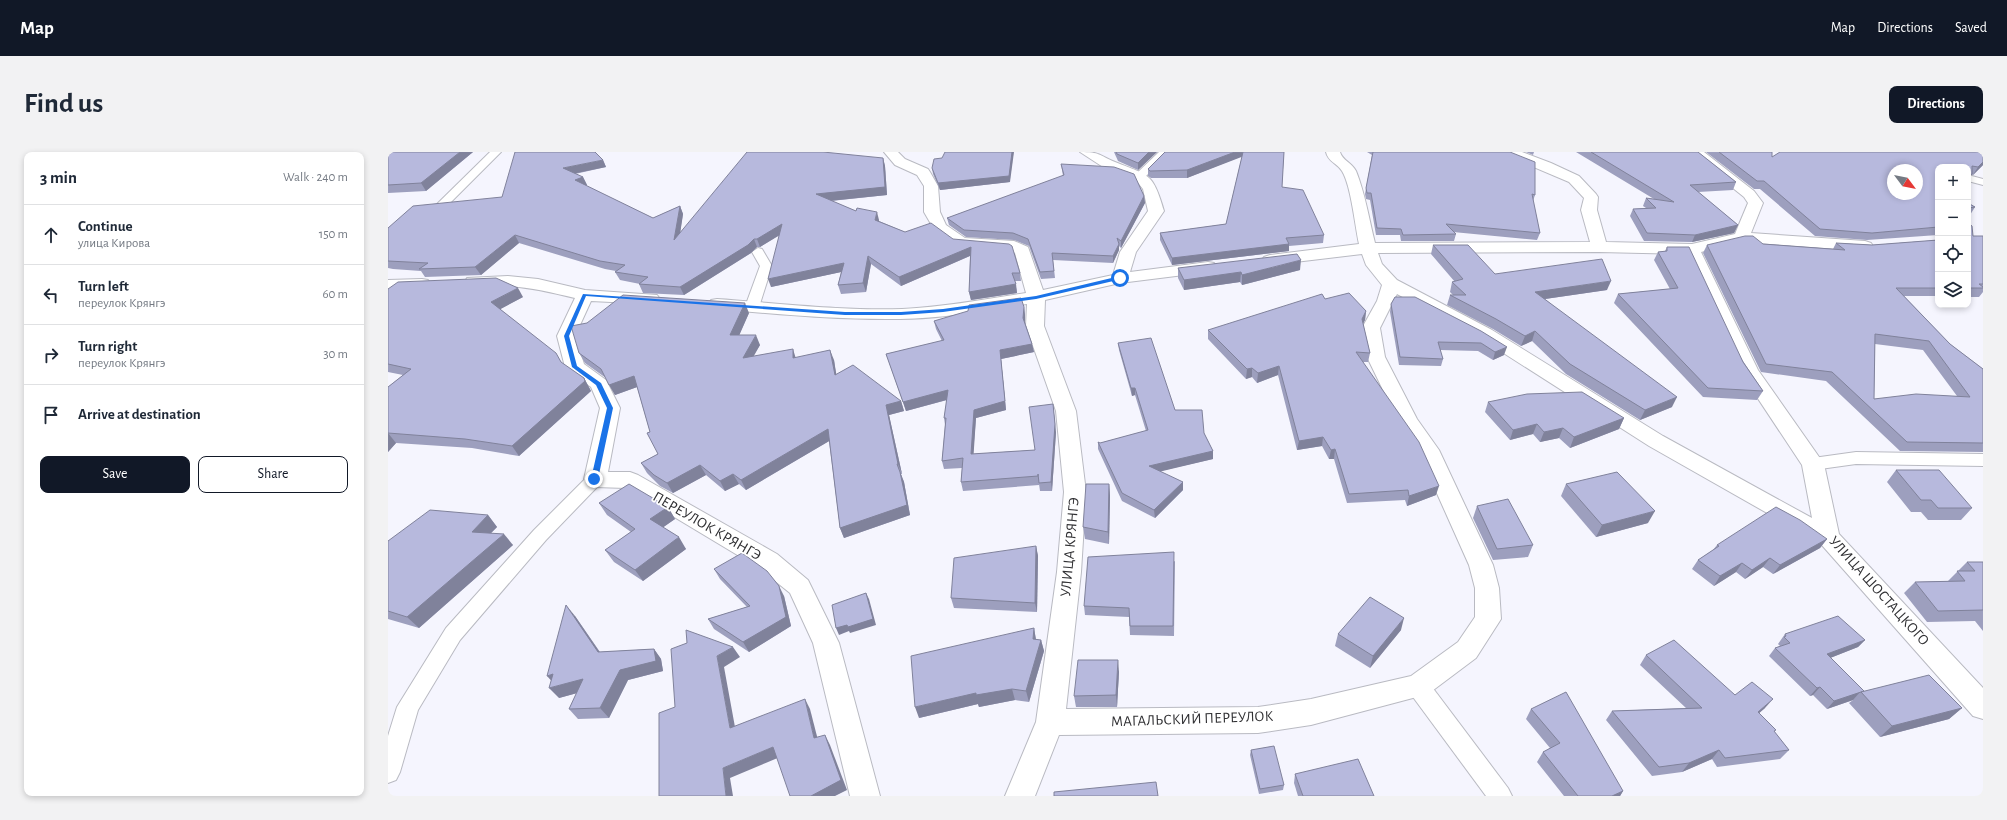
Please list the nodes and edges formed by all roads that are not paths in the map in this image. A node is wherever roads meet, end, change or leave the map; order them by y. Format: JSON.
{"nodes":[{"id":1,"x":496,"y":152,"type":"edge"},
{"id":2,"x":891,"y":152,"type":"edge"},
{"id":3,"x":1086,"y":152,"type":"edge"},
{"id":4,"x":1165,"y":152,"type":"edge"},
{"id":5,"x":1333,"y":152,"type":"edge"},
{"id":6,"x":1510,"y":152,"type":"edge"},
{"id":7,"x":1695,"y":152,"type":"edge"},
{"id":8,"x":1140,"y":176,"type":"junction"},
{"id":9,"x":1971,"y":179,"type":"edge"},
{"id":10,"x":1983,"y":182,"type":"edge"},
{"id":11,"x":438,"y":209,"type":"edge"},
{"id":12,"x":1741,"y":237,"type":"junction"},
{"id":13,"x":1880,"y":246,"type":"edge"},
{"id":14,"x":1599,"y":247,"type":"junction"},
{"id":15,"x":1368,"y":248,"type":"junction"},
{"id":16,"x":1692,"y":249,"type":"junction"},
{"id":17,"x":758,"y":252,"type":"dead end"},
{"id":18,"x":1252,"y":262,"type":"edge"},
{"id":19,"x":1221,"y":266,"type":"edge"},
{"id":20,"x":1120,"y":278,"type":"junction"},
{"id":21,"x":460,"y":283,"type":"edge"},
{"id":22,"x":436,"y":284,"type":"edge"},
{"id":23,"x":1391,"y":284,"type":"junction"},
{"id":24,"x":388,"y":285,"type":"edge"},
{"id":25,"x":584,"y":295,"type":"junction"},
{"id":26,"x":1036,"y":297,"type":"junction"},
{"id":27,"x":664,"y":300,"type":"edge"},
{"id":28,"x":704,"y":303,"type":"edge"},
{"id":29,"x":752,"y":307,"type":"junction"},
{"id":30,"x":1983,"y":460,"type":"edge"},
{"id":31,"x":1813,"y":464,"type":"junction"},
{"id":32,"x":594,"y":479,"type":"junction"},
{"id":33,"x":1828,"y":538,"type":"junction"},
{"id":34,"x":1418,"y":686,"type":"junction"},
{"id":35,"x":1983,"y":707,"type":"edge"},
{"id":36,"x":1050,"y":722,"type":"junction"},
{"id":37,"x":388,"y":772,"type":"edge"},
{"id":38,"x":865,"y":796,"type":"edge"},
{"id":39,"x":1020,"y":796,"type":"edge"},
{"id":40,"x":1500,"y":796,"type":"edge"}],
"edges":[{"from":1,"to":11,"type":"lane"},
{"from":2,"to":26,"type":"street","name":"УЛИЦА КРЯНГЭ"},
{"from":3,"to":8,"type":"street"},
{"from":4,"to":8,"type":"lane"},
{"from":5,"to":15,"type":"street"},
{"from":6,"to":14,"type":"street"},
{"from":7,"to":12,"type":"street"},
{"from":8,"to":20,"type":"street"},
{"from":9,"to":10,"type":"lane"},
{"from":12,"to":13,"type":"street"},
{"from":12,"to":16,"type":"street"},
{"from":14,"to":15,"type":"street"},
{"from":14,"to":16,"type":"street"},
{"from":15,"to":18,"type":"street"},
{"from":15,"to":23,"type":"street"},
{"from":16,"to":31,"type":"street","name":"УЛИЦА ШОСТАЦКОГО"},
{"from":17,"to":29,"type":"lane"},
{"from":19,"to":20,"type":"street"},
{"from":20,"to":26,"type":"street"},
{"from":21,"to":25,"type":"street"},
{"from":22,"to":24,"type":"street"},
{"from":23,"to":33,"type":"street"},
{"from":23,"to":34,"type":"street","name":"МАГАЛЬСКИЙ ПЕРЕУЛОК"},
{"from":25,"to":27,"type":"street"},
{"from":25,"to":32,"type":"street"},
{"from":26,"to":29,"type":"street"},
{"from":26,"to":36,"type":"street","name":"УЛИЦА КРЯНГЭ"},
{"from":28,"to":29,"type":"street"},
{"from":30,"to":31,"type":"lane"},
{"from":31,"to":33,"type":"street","name":"УЛИЦА ШОСТАЦКОГО"},
{"from":32,"to":37,"type":"lane"},
{"from":32,"to":38,"type":"street","name":"ПЕРЕУЛОК КРЯНГЭ"},
{"from":33,"to":35,"type":"street","name":"УЛИЦА ШОСТАЦКОГО"},
{"from":34,"to":36,"type":"street","name":"МАГАЛЬСКИЙ ПЕРЕУЛОК"},
{"from":34,"to":40,"type":"lane"},
{"from":36,"to":39,"type":"street","name":"УЛИЦА КРЯНГЭ"}]}
